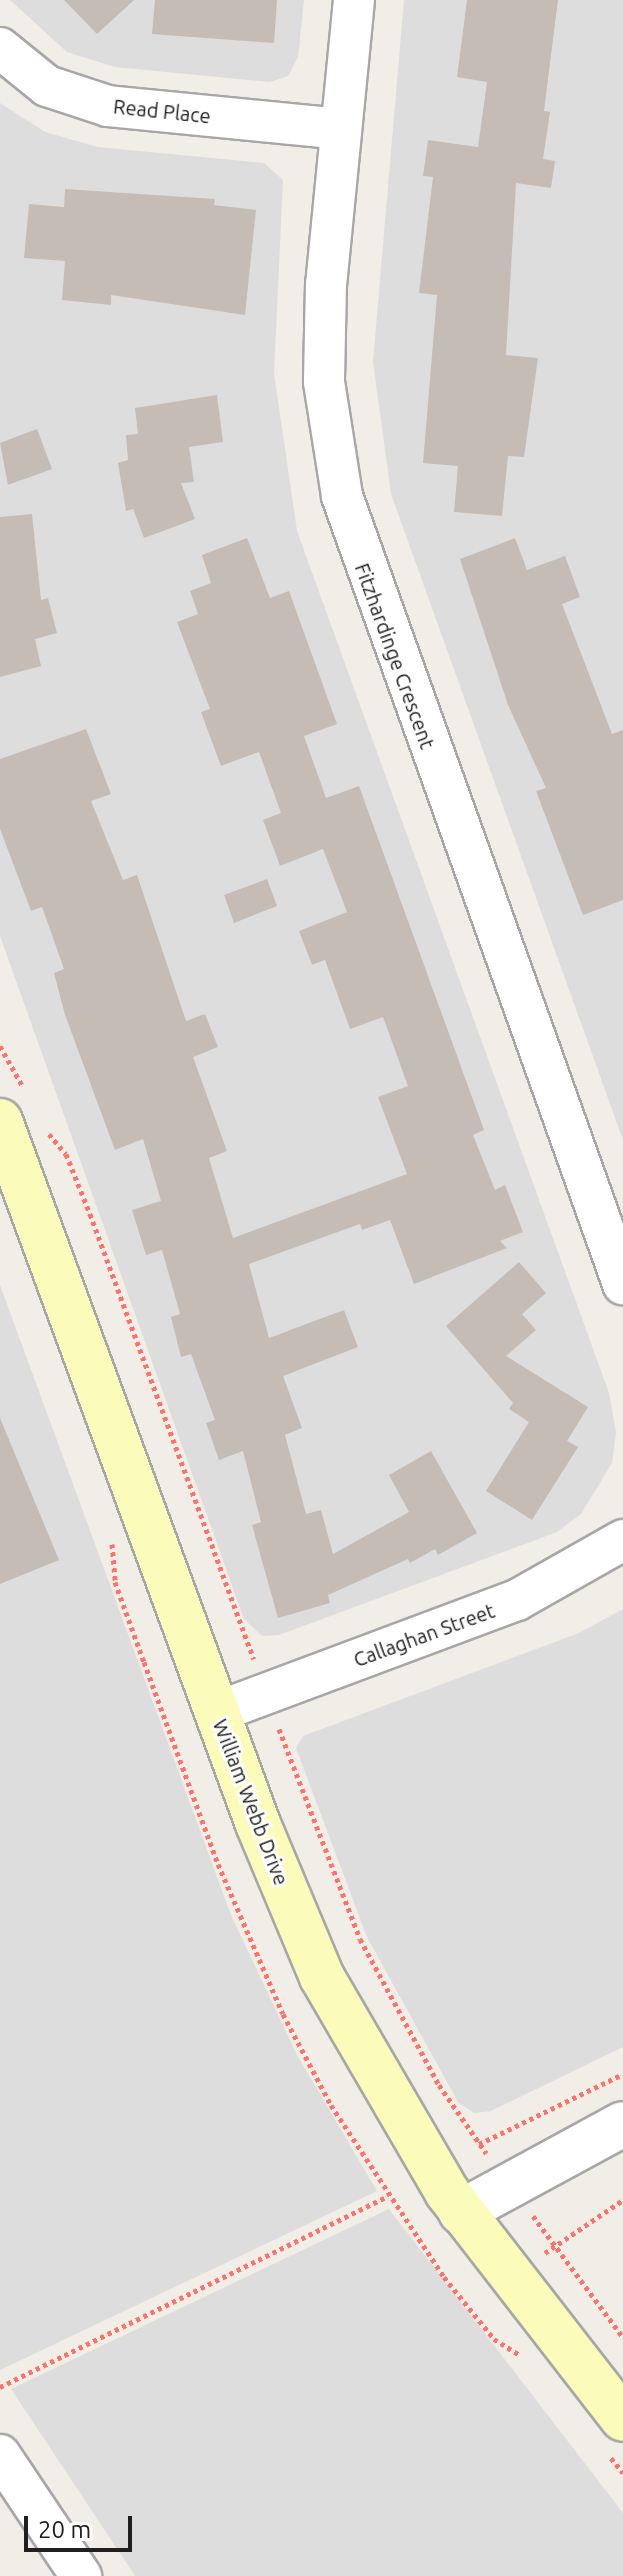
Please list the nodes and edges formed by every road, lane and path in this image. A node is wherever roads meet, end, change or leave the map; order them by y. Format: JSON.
{"nodes":[{"id":1,"x":354,"y":0,"type":"edge"},
{"id":2,"x":0,"y":48,"type":"edge"},
{"id":3,"x":341,"y":129,"type":"junction"},
{"id":4,"x":0,"y":1046,"type":"edge"},
{"id":5,"x":16,"y":1112,"type":"edge"},
{"id":6,"x":43,"y":1124,"type":"dead end"},
{"id":7,"x":623,"y":1284,"type":"edge"},
{"id":8,"x":623,"y":1540,"type":"edge"},
{"id":9,"x":266,"y":1693,"type":"junction"},
{"id":10,"x":217,"y":1712,"type":"junction"},
{"id":11,"x":623,"y":2074,"type":"edge"},
{"id":12,"x":623,"y":2124,"type":"edge"},
{"id":13,"x":466,"y":2127,"type":"dead end"},
{"id":14,"x":479,"y":2144,"type":"dead end"},
{"id":15,"x":388,"y":2196,"type":"dead end"},
{"id":16,"x":623,"y":2200,"type":"edge"},
{"id":17,"x":461,"y":2212,"type":"junction"},
{"id":18,"x":623,"y":2337,"type":"edge"},
{"id":19,"x":0,"y":2387,"type":"edge"},
{"id":20,"x":623,"y":2419,"type":"edge"},
{"id":21,"x":0,"y":2455,"type":"edge"},
{"id":22,"x":81,"y":2576,"type":"edge"}],
"edges":[{"from":1,"to":3,"type":"street","name":"Fitzhardinge Crescent"},
{"from":2,"to":3,"type":"street","name":"Read Place"},
{"from":3,"to":7,"type":"street","name":"Fitzhardinge Crescent"},
{"from":4,"to":5,"type":"path"},
{"from":5,"to":10,"type":"main road","name":"William Webb Drive"},
{"from":6,"to":9,"type":"path"},
{"from":8,"to":9,"type":"street","name":"Callaghan Street"},
{"from":9,"to":10,"type":"street","name":"Callaghan Street"},
{"from":9,"to":13,"type":"path"},
{"from":10,"to":17,"type":"main road","name":"William Webb Drive"},
{"from":11,"to":14,"type":"path"},
{"from":12,"to":17,"type":"street"},
{"from":15,"to":19,"type":"path"},
{"from":16,"to":18,"type":"path"},
{"from":17,"to":20,"type":"main road","name":"William Webb Drive"},
{"from":21,"to":22,"type":"street"}]}
